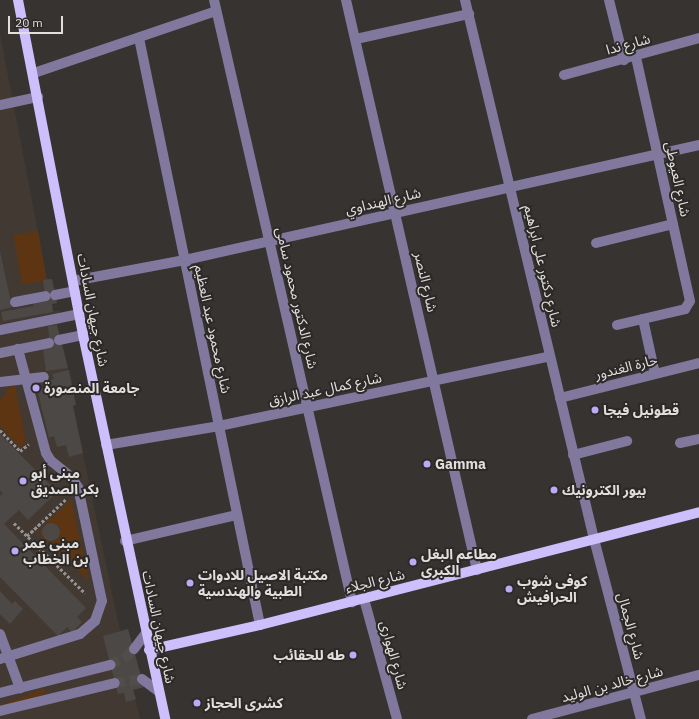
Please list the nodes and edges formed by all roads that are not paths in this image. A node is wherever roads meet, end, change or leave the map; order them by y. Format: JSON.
{"nodes":[{"id":1,"x":18,"y":0,"type":"edge"},
{"id":2,"x":214,"y":0,"type":"edge"},
{"id":3,"x":346,"y":0,"type":"edge"},
{"id":4,"x":465,"y":0,"type":"edge"},
{"id":5,"x":609,"y":0,"type":"edge"},
{"id":6,"x":216,"y":11,"type":"junction"},
{"id":7,"x":469,"y":14,"type":"junction"},
{"id":8,"x":138,"y":38,"type":"junction"},
{"id":9,"x":699,"y":38,"type":"edge"},
{"id":10,"x":356,"y":39,"type":"junction"},
{"id":11,"x":636,"y":57,"type":"junction"},
{"id":12,"x":624,"y":60,"type":"junction"},
{"id":13,"x":34,"y":73,"type":"junction"},
{"id":14,"x":564,"y":75,"type":"dead end"},
{"id":15,"x":38,"y":97,"type":"junction"},
{"id":16,"x":0,"y":105,"type":"edge"},
{"id":17,"x":699,"y":145,"type":"edge"},
{"id":18,"x":658,"y":154,"type":"junction"},
{"id":19,"x":510,"y":188,"type":"junction"},
{"id":20,"x":396,"y":213,"type":"junction"},
{"id":21,"x":673,"y":224,"type":"junction"},
{"id":22,"x":270,"y":241,"type":"junction"},
{"id":23,"x":596,"y":243,"type":"dead end"},
{"id":24,"x":185,"y":260,"type":"junction"},
{"id":25,"x":74,"y":286,"type":"junction"},
{"id":26,"x":15,"y":302,"type":"dead end"},
{"id":27,"x":79,"y":314,"type":"junction"},
{"id":28,"x":643,"y":319,"type":"junction"},
{"id":29,"x":617,"y":325,"type":"dead end"},
{"id":30,"x":0,"y":330,"type":"edge"},
{"id":31,"x":83,"y":335,"type":"junction"},
{"id":32,"x":18,"y":349,"type":"junction"},
{"id":33,"x":0,"y":353,"type":"edge"},
{"id":34,"x":550,"y":356,"type":"junction"},
{"id":35,"x":699,"y":364,"type":"edge"},
{"id":36,"x":655,"y":374,"type":"junction"},
{"id":37,"x":44,"y":377,"type":"dead end"},
{"id":38,"x":26,"y":379,"type":"junction"},
{"id":39,"x":434,"y":381,"type":"junction"},
{"id":40,"x":0,"y":382,"type":"edge"},
{"id":41,"x":560,"y":398,"type":"junction"},
{"id":42,"x":308,"y":407,"type":"junction"},
{"id":43,"x":219,"y":426,"type":"junction"},
{"id":44,"x":699,"y":439,"type":"edge"},
{"id":45,"x":627,"y":441,"type":"dead end"},
{"id":46,"x":680,"y":443,"type":"dead end"},
{"id":47,"x":106,"y":445,"type":"junction"},
{"id":48,"x":573,"y":455,"type":"junction"},
{"id":49,"x":699,"y":512,"type":"edge"},
{"id":50,"x":237,"y":515,"type":"junction"},
{"id":51,"x":594,"y":539,"type":"junction"},
{"id":52,"x":125,"y":541,"type":"junction"},
{"id":53,"x":477,"y":570,"type":"junction"},
{"id":54,"x":364,"y":599,"type":"junction"},
{"id":55,"x":352,"y":602,"type":"junction"},
{"id":56,"x":260,"y":625,"type":"junction"},
{"id":57,"x":146,"y":633,"type":"junction"},
{"id":58,"x":0,"y":634,"type":"edge"},
{"id":59,"x":134,"y":649,"type":"tunnel mouth"},
{"id":60,"x":149,"y":650,"type":"junction"},
{"id":61,"x":4,"y":658,"type":"edge"},
{"id":62,"x":110,"y":664,"type":"tunnel mouth"},
{"id":63,"x":699,"y":676,"type":"edge"},
{"id":64,"x":61,"y":679,"type":"junction"},
{"id":65,"x":142,"y":679,"type":"dead end"},
{"id":66,"x":115,"y":683,"type":"tunnel mouth"},
{"id":67,"x":20,"y":688,"type":"junction"},
{"id":68,"x":158,"y":691,"type":"junction"},
{"id":69,"x":634,"y":692,"type":"junction"},
{"id":70,"x":0,"y":693,"type":"edge"},
{"id":71,"x":66,"y":695,"type":"junction"},
{"id":72,"x":0,"y":711,"type":"edge"},
{"id":73,"x":165,"y":719,"type":"edge"},
{"id":74,"x":397,"y":719,"type":"edge"},
{"id":75,"x":532,"y":719,"type":"edge"},
{"id":76,"x":641,"y":719,"type":"edge"}],
"edges":[{"from":1,"to":13,"type":"main road","name":"شارع جيهان السادات"},
{"from":2,"to":6,"type":"street","name":"شارع الدكتور محمود سامى"},
{"from":3,"to":10,"type":"street","name":"شارع النصر"},
{"from":4,"to":7,"type":"street","name":"شارع دكتور على ابراهيم"},
{"from":5,"to":12,"type":"street"},
{"from":6,"to":8,"type":"street"},
{"from":6,"to":22,"type":"street","name":"شارع الدكتور محمود سامى"},
{"from":7,"to":10,"type":"street"},
{"from":7,"to":19,"type":"street","name":"شارع دكتور على ابراهيم"},
{"from":8,"to":13,"type":"street"},
{"from":8,"to":24,"type":"street","name":"شارع محمود عبد العظيم"},
{"from":9,"to":11,"type":"street","name":"شارع ندا"},
{"from":10,"to":20,"type":"street","name":"شارع النصر"},
{"from":11,"to":12,"type":"street","name":"شارع ندا"},
{"from":11,"to":18,"type":"street","name":"شارع العيوطى"},
{"from":12,"to":14,"type":"street","name":"شارع ندا"},
{"from":13,"to":15,"type":"main road","name":"شارع جيهان السادات"},
{"from":15,"to":16,"type":"street"},
{"from":15,"to":25,"type":"main road","name":"شارع جيهان السادات"},
{"from":17,"to":18,"type":"street","name":"شارع الهنداوي"},
{"from":18,"to":19,"type":"street","name":"شارع الهنداوي"},
{"from":18,"to":21,"type":"street","name":"شارع العيوطى"},
{"from":19,"to":20,"type":"street","name":"شارع الهنداوي"},
{"from":19,"to":34,"type":"street","name":"شارع دكتور على ابراهيم"},
{"from":20,"to":22,"type":"street","name":"شارع الهنداوي"},
{"from":20,"to":39,"type":"street","name":"شارع النصر"},
{"from":21,"to":23,"type":"street"},
{"from":21,"to":28,"type":"street","name":"شارع العيوطى"},
{"from":22,"to":24,"type":"street","name":"شارع الهنداوي"},
{"from":22,"to":42,"type":"street","name":"شارع الدكتور محمود سامى"},
{"from":24,"to":25,"type":"street","name":"شارع الهنداوي"},
{"from":24,"to":43,"type":"street","name":"شارع محمود عبد العظيم"},
{"from":25,"to":26,"type":"street","name":"شارع الهنداوي"},
{"from":25,"to":27,"type":"main road","name":"شارع جيهان السادات"},
{"from":27,"to":30,"type":"street"},
{"from":27,"to":31,"type":"main road","name":"شارع جيهان السادات"},
{"from":28,"to":29,"type":"street","name":"شارع العيوطى"},
{"from":28,"to":36,"type":"street"},
{"from":31,"to":32,"type":"street"},
{"from":31,"to":47,"type":"main road","name":"شارع جيهان السادات"},
{"from":32,"to":33,"type":"street"},
{"from":32,"to":38,"type":"street"},
{"from":34,"to":39,"type":"street","name":"شارع كمال عبد الرازق"},
{"from":34,"to":41,"type":"street","name":"شارع دكتور على ابراهيم"},
{"from":35,"to":36,"type":"street","name":"حارة الغندور"},
{"from":36,"to":41,"type":"street","name":"حارة الغندور"},
{"from":37,"to":38,"type":"street"},
{"from":38,"to":40,"type":"street"},
{"from":38,"to":61,"type":"street"},
{"from":39,"to":42,"type":"street","name":"شارع كمال عبد الرازق"},
{"from":39,"to":53,"type":"street","name":"شارع النصر"},
{"from":41,"to":48,"type":"street","name":"شارع دكتور على ابراهيم"},
{"from":42,"to":43,"type":"street","name":"شارع كمال عبد الرازق"},
{"from":42,"to":55,"type":"street","name":"شارع الدكتور محمود سامى"},
{"from":43,"to":47,"type":"street","name":"شارع كمال عبد الرازق"},
{"from":43,"to":50,"type":"street","name":"شارع محمود عبد العظيم"},
{"from":44,"to":46,"type":"street"},
{"from":45,"to":48,"type":"street"},
{"from":47,"to":52,"type":"main road","name":"شارع جيهان السادات"},
{"from":48,"to":51,"type":"street","name":"شارع دكتور على ابراهيم"},
{"from":49,"to":51,"type":"main road","name":"شارع الجلاء"},
{"from":50,"to":52,"type":"street"},
{"from":50,"to":56,"type":"street","name":"شارع محمود عبد العظيم"},
{"from":51,"to":53,"type":"main road","name":"شارع الجلاء"},
{"from":51,"to":69,"type":"street","name":"شارع الجمال"},
{"from":52,"to":57,"type":"main road","name":"شارع جيهان السادات"},
{"from":53,"to":54,"type":"main road","name":"شارع الجلاء"},
{"from":54,"to":55,"type":"main road","name":"شارع الجلاء"},
{"from":54,"to":74,"type":"street","name":"شارع الهوارى"},
{"from":55,"to":56,"type":"main road","name":"شارع الجلاء"},
{"from":56,"to":60,"type":"main road","name":"شارع الجلاء"},
{"from":57,"to":59,"type":"street"},
{"from":57,"to":60,"type":"main road","name":"شارع جيهان السادات"},
{"from":58,"to":61,"type":"street"},
{"from":60,"to":68,"type":"main road","name":"شارع جيهان السادات"},
{"from":61,"to":67,"type":"street"},
{"from":62,"to":64,"type":"street"},
{"from":63,"to":69,"type":"street","name":"شارع خالد بن الوليد"},
{"from":64,"to":67,"type":"street"},
{"from":64,"to":71,"type":"street"},
{"from":65,"to":68,"type":"street"},
{"from":66,"to":71,"type":"street"},
{"from":67,"to":70,"type":"street"},
{"from":68,"to":73,"type":"main road","name":"شارع جيهان السادات"},
{"from":69,"to":75,"type":"street","name":"شارع خالد بن الوليد"},
{"from":69,"to":76,"type":"street","name":"شارع الجمال"},
{"from":71,"to":72,"type":"street"}]}
